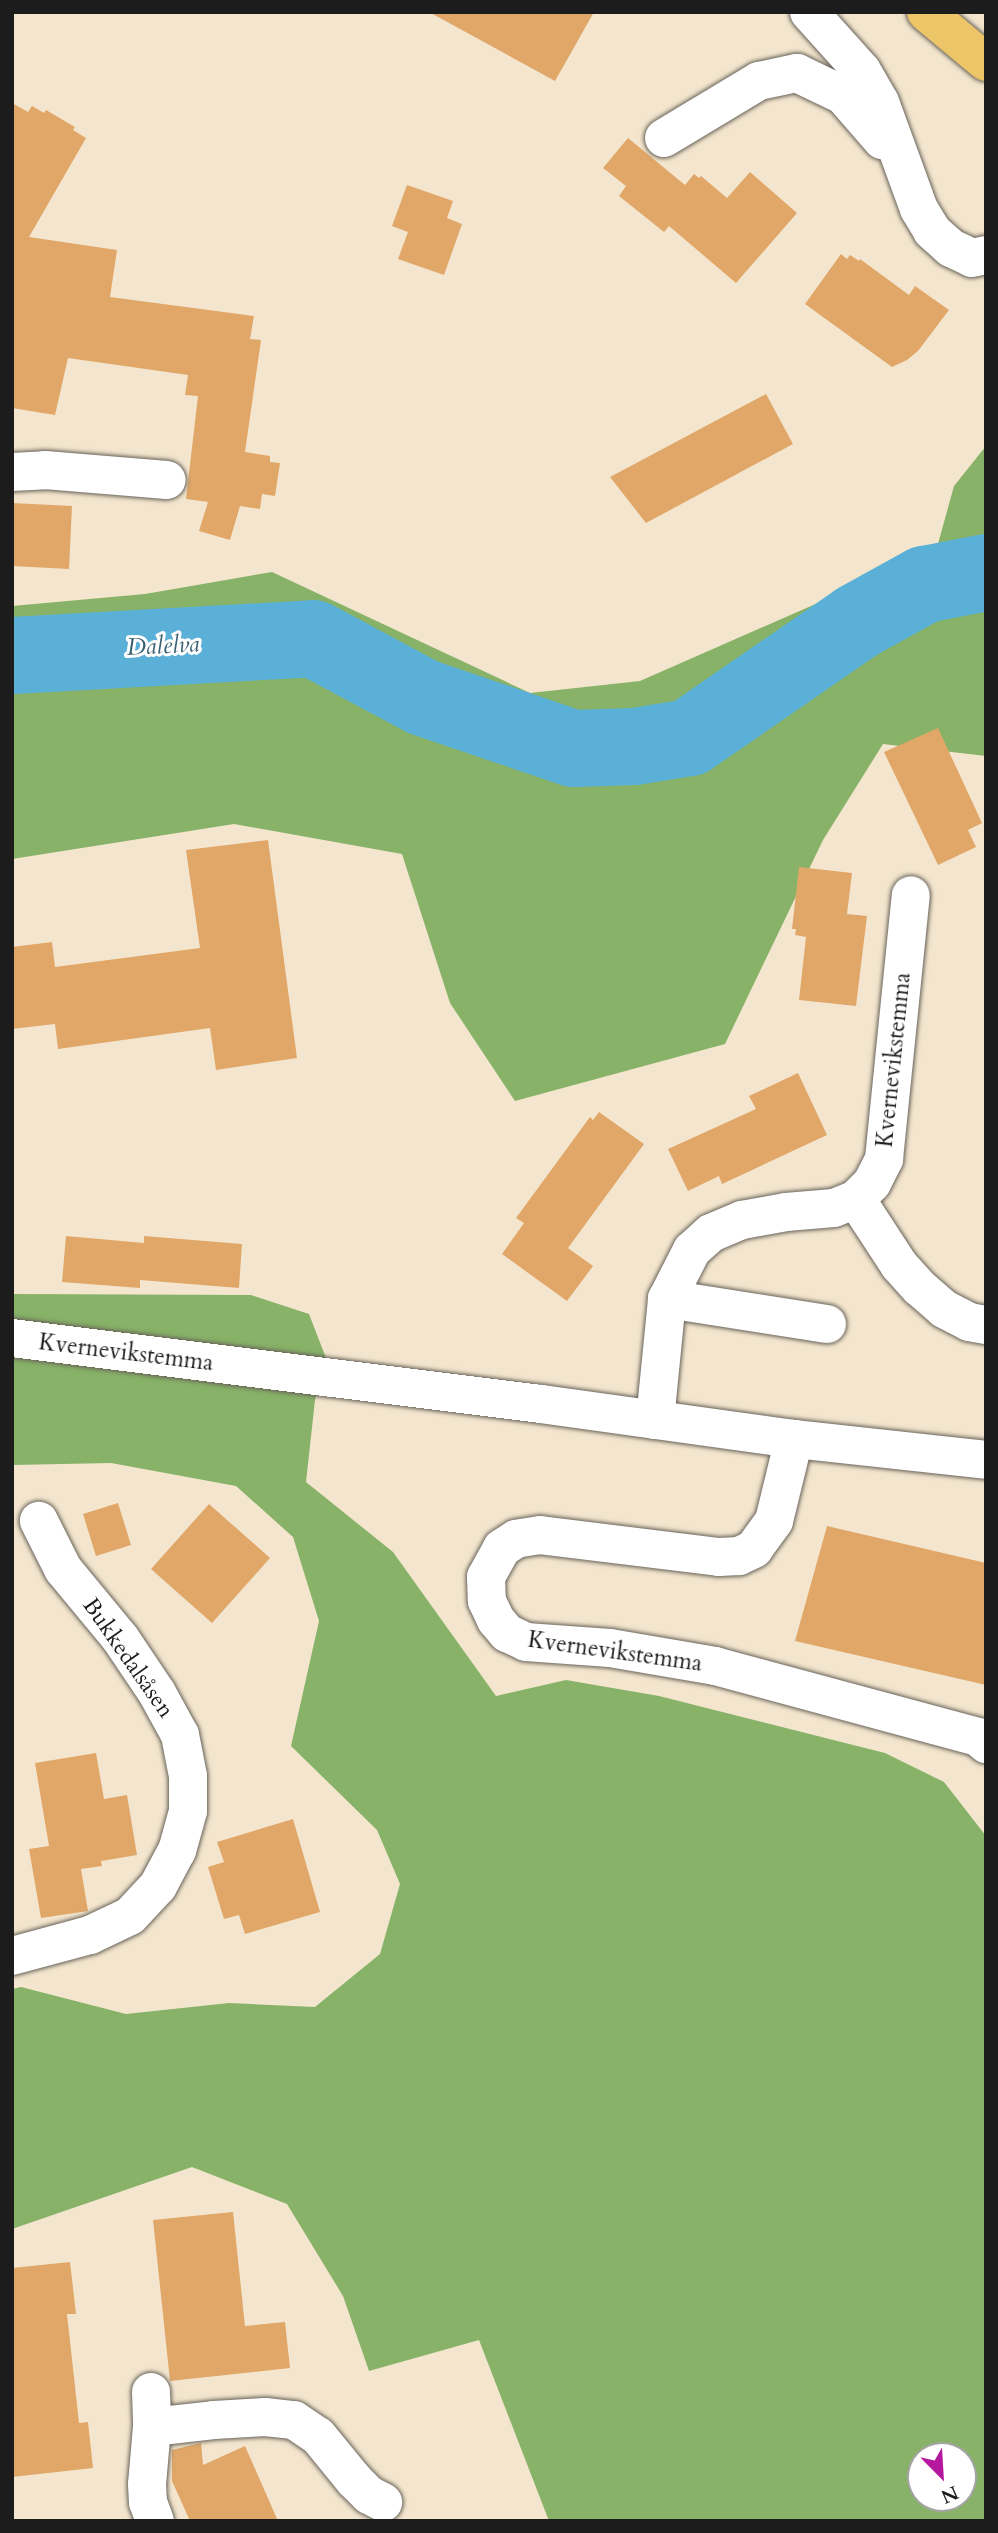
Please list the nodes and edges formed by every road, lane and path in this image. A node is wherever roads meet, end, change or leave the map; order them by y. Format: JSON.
{"nodes":[{"id":1,"x":809,"y":12,"type":"edge"},
{"id":2,"x":926,"y":12,"type":"edge"},
{"id":3,"x":986,"y":62,"type":"edge"},
{"id":4,"x":664,"y":138,"type":"dead end"},
{"id":5,"x":909,"y":178,"type":"junction"},
{"id":6,"x":986,"y":256,"type":"edge"},
{"id":7,"x":12,"y":472,"type":"edge"},
{"id":8,"x":167,"y":480,"type":"dead end"},
{"id":9,"x":911,"y":895,"type":"dead end"},
{"id":10,"x":856,"y":1199,"type":"junction"},
{"id":11,"x":667,"y":1299,"type":"junction"},
{"id":12,"x":827,"y":1324,"type":"dead end"},
{"id":13,"x":986,"y":1325,"type":"edge"},
{"id":14,"x":12,"y":1338,"type":"edge"},
{"id":15,"x":656,"y":1420,"type":"junction"},
{"id":16,"x":794,"y":1439,"type":"junction"},
{"id":17,"x":986,"y":1460,"type":"edge"},
{"id":18,"x":39,"y":1521,"type":"dead end"},
{"id":19,"x":983,"y":1740,"type":"edge"},
{"id":20,"x":12,"y":1956,"type":"edge"},
{"id":21,"x":383,"y":2502,"type":"dead end"},
{"id":22,"x":155,"y":2521,"type":"edge"}],
"edges":[{"from":1,"to":5,"type":"street"},
{"from":2,"to":3,"type":"main road"},
{"from":4,"to":5,"type":"street"},
{"from":5,"to":6,"type":"street"},
{"from":7,"to":8,"type":"street"},
{"from":9,"to":10,"type":"street","name":"Kvernevikstemma"},
{"from":10,"to":11,"type":"street"},
{"from":10,"to":13,"type":"street"},
{"from":11,"to":12,"type":"street"},
{"from":11,"to":15,"type":"street"},
{"from":14,"to":15,"type":"street","name":"Kvernevikstemma"},
{"from":15,"to":16,"type":"street","name":"Kvernevikstemma"},
{"from":16,"to":17,"type":"street","name":"Kvernevikstemma"},
{"from":16,"to":19,"type":"street","name":"Kvernevikstemma"},
{"from":18,"to":20,"type":"street","name":"Bukkedalsåsen"},
{"from":21,"to":22,"type":"street"}]}
